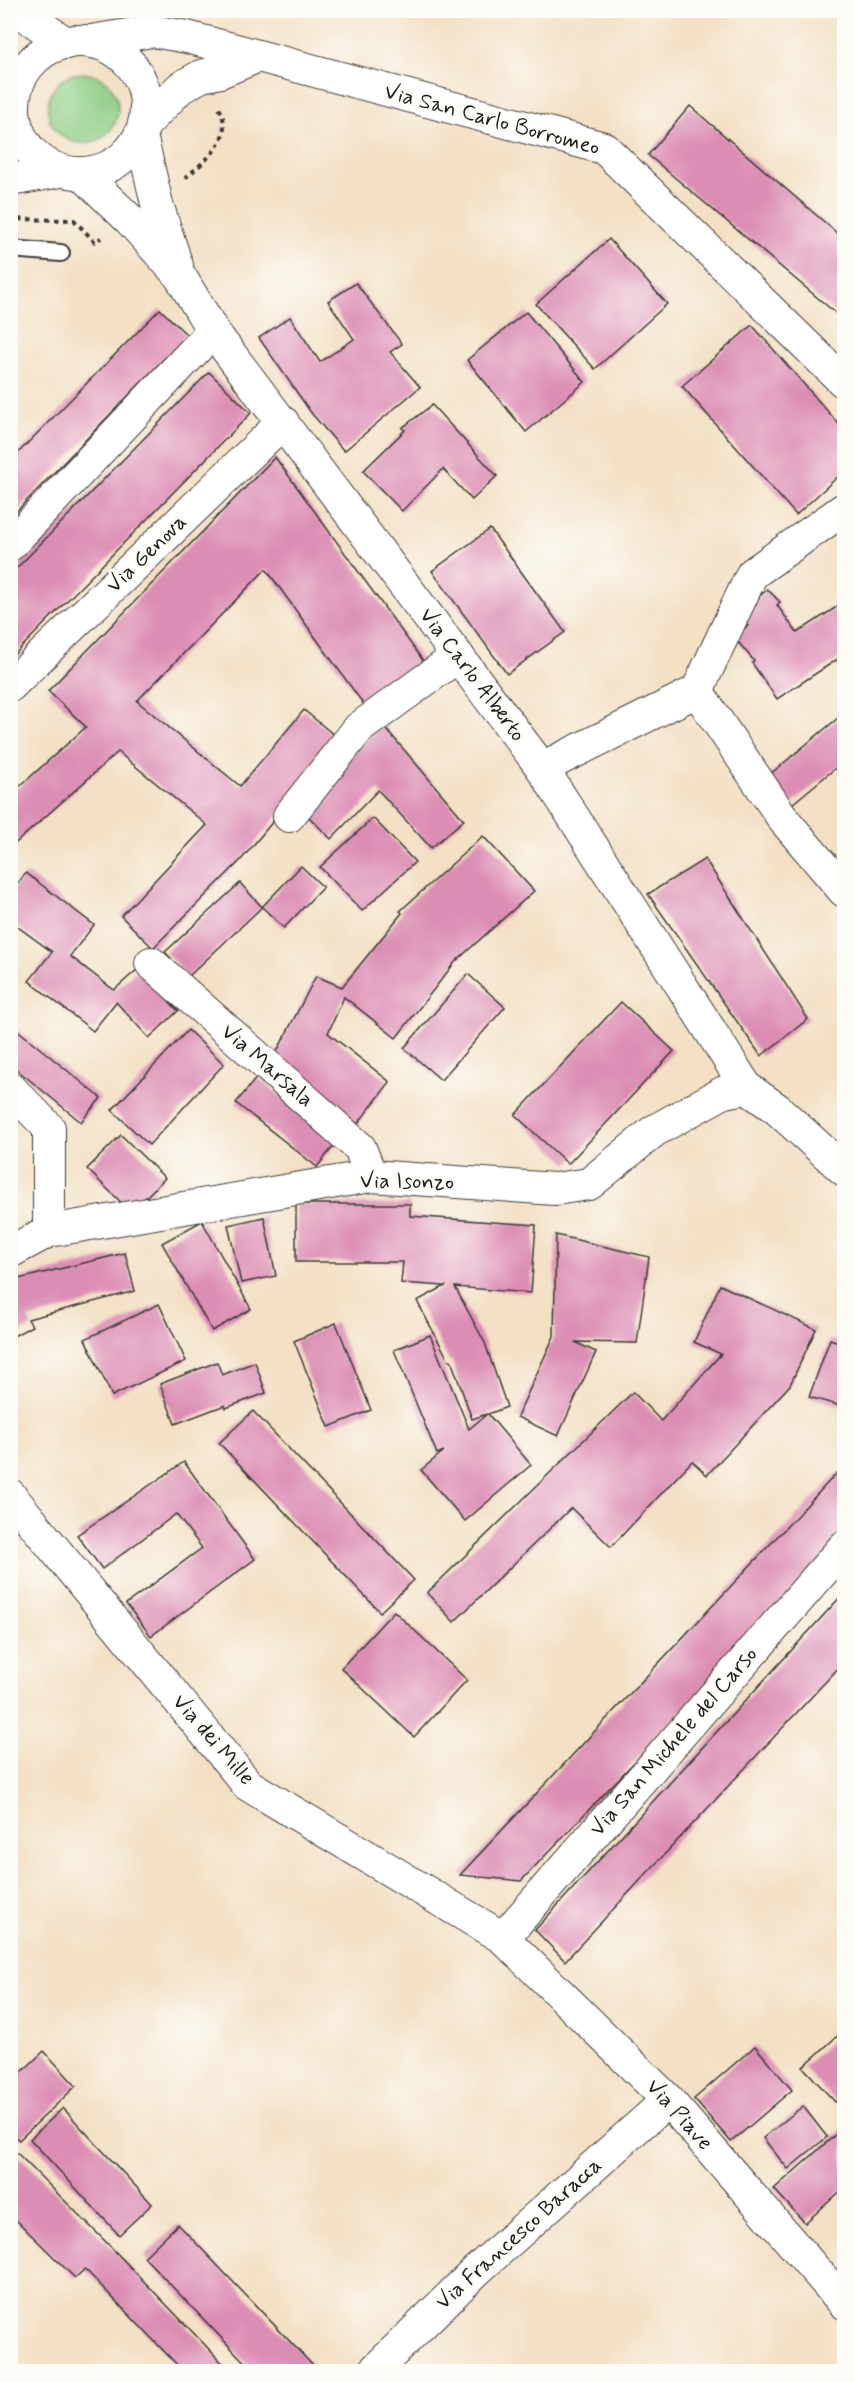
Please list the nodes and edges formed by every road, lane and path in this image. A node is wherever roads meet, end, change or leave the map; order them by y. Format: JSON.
{"nodes":[{"id":1,"x":17,"y":10,"type":"edge"},
{"id":2,"x":115,"y":10,"type":"edge"},
{"id":3,"x":86,"y":41,"type":"junction"},
{"id":4,"x":256,"y":57,"type":"junction"},
{"id":5,"x":201,"y":76,"type":"junction"},
{"id":6,"x":13,"y":88,"type":"edge"},
{"id":7,"x":143,"y":130,"type":"junction"},
{"id":8,"x":71,"y":172,"type":"junction"},
{"id":9,"x":10,"y":180,"type":"edge"},
{"id":10,"x":157,"y":204,"type":"junction"},
{"id":11,"x":10,"y":249,"type":"edge"},
{"id":12,"x":61,"y":253,"type":"dead end"},
{"id":13,"x":180,"y":276,"type":"junction"},
{"id":14,"x":213,"y":331,"type":"junction"},
{"id":15,"x":844,"y":382,"type":"edge"},
{"id":16,"x":283,"y":422,"type":"junction"},
{"id":17,"x":844,"y":509,"type":"edge"},
{"id":18,"x":10,"y":545,"type":"edge"},
{"id":19,"x":458,"y":656,"type":"junction"},
{"id":20,"x":10,"y":686,"type":"edge"},
{"id":21,"x":697,"y":691,"type":"junction"},
{"id":22,"x":542,"y":768,"type":"junction"},
{"id":23,"x":289,"y":816,"type":"dead end"},
{"id":24,"x":844,"y":891,"type":"edge"},
{"id":25,"x":151,"y":963,"type":"dead end"},
{"id":26,"x":10,"y":1088,"type":"edge"},
{"id":27,"x":747,"y":1088,"type":"junction"},
{"id":28,"x":836,"y":1151,"type":"edge"},
{"id":29,"x":844,"y":1170,"type":"edge"},
{"id":30,"x":371,"y":1176,"type":"junction"},
{"id":31,"x":49,"y":1231,"type":"junction"},
{"id":32,"x":10,"y":1252,"type":"edge"},
{"id":33,"x":10,"y":1495,"type":"edge"},
{"id":34,"x":844,"y":1547,"type":"edge"},
{"id":35,"x":503,"y":1938,"type":"junction"},
{"id":36,"x":668,"y":2100,"type":"junction"},
{"id":37,"x":844,"y":2303,"type":"edge"},
{"id":38,"x":373,"y":2372,"type":"edge"}],
"edges":[{"from":1,"to":3,"type":"street","name":"Via Carlo Alberto"},
{"from":2,"to":3,"type":"street"},
{"from":3,"to":4,"type":"street","name":"Via San Carlo Borromeo"},
{"from":3,"to":6,"type":"street","name":"Via Carlo Alberto"},
{"from":3,"to":7,"type":"street","name":"Via Carlo Alberto"},
{"from":4,"to":5,"type":"street"},
{"from":4,"to":15,"type":"street","name":"Via San Carlo Borromeo"},
{"from":5,"to":7,"type":"street"},
{"from":5,"to":10,"type":"path"},
{"from":6,"to":8,"type":"street","name":"Via Carlo Alberto"},
{"from":7,"to":8,"type":"street"},
{"from":7,"to":10,"type":"street","name":"Via Carlo Alberto"},
{"from":8,"to":9,"type":"street"},
{"from":8,"to":13,"type":"street","name":"Via Carlo Alberto"},
{"from":10,"to":13,"type":"street","name":"Via Carlo Alberto"},
{"from":11,"to":12,"type":"lane"},
{"from":13,"to":14,"type":"street","name":"Via Carlo Alberto"},
{"from":14,"to":16,"type":"street","name":"Via Carlo Alberto"},
{"from":14,"to":18,"type":"street"},
{"from":16,"to":19,"type":"street","name":"Via Carlo Alberto"},
{"from":16,"to":20,"type":"street","name":"Via Genova"},
{"from":17,"to":21,"type":"street"},
{"from":19,"to":22,"type":"street","name":"Via Carlo Alberto"},
{"from":19,"to":23,"type":"street"},
{"from":21,"to":22,"type":"street"},
{"from":21,"to":24,"type":"street"},
{"from":22,"to":27,"type":"street","name":"Via Carlo Alberto"},
{"from":25,"to":30,"type":"street","name":"Via Marsala"},
{"from":26,"to":31,"type":"street"},
{"from":27,"to":28,"type":"street","name":"Via Carlo Alberto"},
{"from":27,"to":30,"type":"street","name":"Via Isonzo"},
{"from":28,"to":29,"type":"street","name":"Via Carlo Alberto"},
{"from":30,"to":31,"type":"street","name":"Via Isonzo"},
{"from":31,"to":32,"type":"street","name":"Via Isonzo"},
{"from":33,"to":35,"type":"street","name":"Via dei Mille"},
{"from":34,"to":35,"type":"street","name":"Via San Michele del Carso"},
{"from":35,"to":36,"type":"street","name":"Via Piave"},
{"from":36,"to":37,"type":"street","name":"Via Piave"},
{"from":36,"to":38,"type":"street","name":"Via Francesco Baracca"}]}
